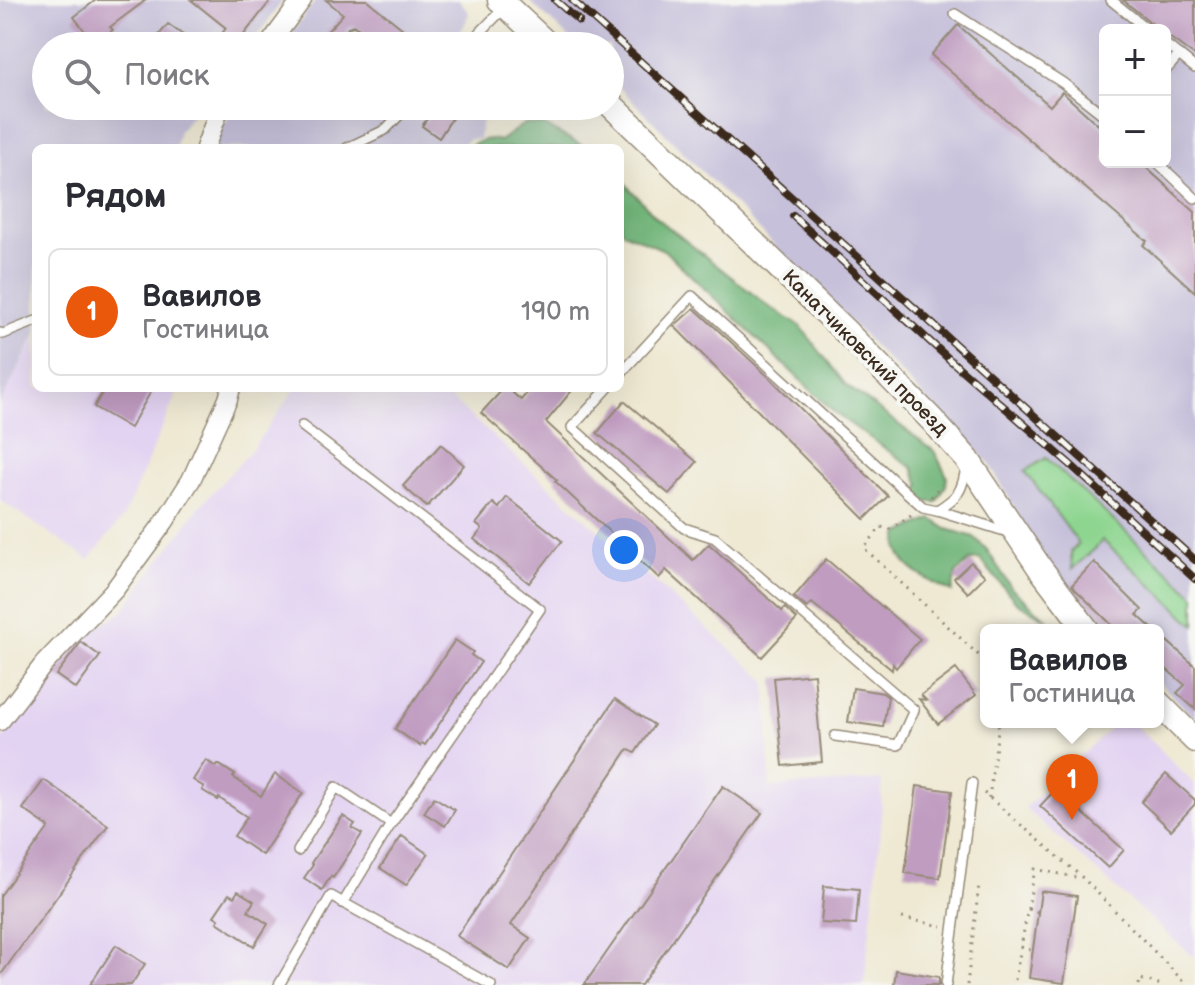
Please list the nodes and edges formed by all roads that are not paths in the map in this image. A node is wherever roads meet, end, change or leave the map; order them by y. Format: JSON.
{"nodes":[{"id":1,"x":302,"y":0,"type":"edge"},
{"id":2,"x":1111,"y":0,"type":"edge"},
{"id":3,"x":503,"y":3,"type":"edge"},
{"id":4,"x":955,"y":14,"type":"dead end"},
{"id":5,"x":1141,"y":24,"type":"edge"},
{"id":6,"x":278,"y":32,"type":"edge"},
{"id":7,"x":479,"y":32,"type":"edge"},
{"id":8,"x":534,"y":32,"type":"edge"},
{"id":9,"x":1171,"y":49,"type":"edge"},
{"id":10,"x":1179,"y":55,"type":"junction"},
{"id":11,"x":1171,"y":64,"type":"edge"},
{"id":12,"x":1195,"y":68,"type":"edge"},
{"id":13,"x":1099,"y":111,"type":"edge"},
{"id":14,"x":624,"y":118,"type":"edge"},
{"id":15,"x":215,"y":120,"type":"edge"},
{"id":16,"x":395,"y":120,"type":"edge"},
{"id":17,"x":206,"y":144,"type":"edge"},
{"id":18,"x":355,"y":144,"type":"edge"},
{"id":19,"x":1163,"y":168,"type":"edge"},
{"id":20,"x":1195,"y":198,"type":"edge"},
{"id":21,"x":32,"y":323,"type":"edge"},
{"id":22,"x":0,"y":333,"type":"edge"},
{"id":23,"x":624,"y":370,"type":"edge"},
{"id":24,"x":230,"y":392,"type":"edge"},
{"id":25,"x":604,"y":392,"type":"edge"},
{"id":26,"x":302,"y":426,"type":"dead end"},
{"id":27,"x":967,"y":459,"type":"junction"},
{"id":28,"x":937,"y":510,"type":"junction"},
{"id":29,"x":1018,"y":535,"type":"junction"},
{"id":30,"x":1082,"y":624,"type":"edge"},
{"id":31,"x":1164,"y":709,"type":"edge"},
{"id":32,"x":0,"y":721,"type":"edge"},
{"id":33,"x":835,"y":736,"type":"dead end"},
{"id":34,"x":1195,"y":740,"type":"edge"},
{"id":35,"x":972,"y":783,"type":"road end"},
{"id":36,"x":391,"y":824,"type":"junction"},
{"id":37,"x":298,"y":851,"type":"dead end"},
{"id":38,"x":343,"y":903,"type":"junction"},
{"id":39,"x":279,"y":985,"type":"edge"},
{"id":40,"x":491,"y":985,"type":"edge"},
{"id":41,"x":946,"y":985,"type":"edge"}],
"edges":[{"from":1,"to":6,"type":"street"},
{"from":2,"to":5,"type":"lane"},
{"from":3,"to":7,"type":"lane"},
{"from":3,"to":8,"type":"street"},
{"from":4,"to":13,"type":"lane"},
{"from":9,"to":10,"type":"lane"},
{"from":10,"to":11,"type":"lane"},
{"from":10,"to":12,"type":"lane"},
{"from":14,"to":27,"type":"street","name":"Канатчиковский проезд"},
{"from":15,"to":17,"type":"street"},
{"from":16,"to":18,"type":"lane"},
{"from":19,"to":20,"type":"lane"},
{"from":21,"to":22,"type":"lane"},
{"from":23,"to":28,"type":"lane"},
{"from":24,"to":32,"type":"street"},
{"from":25,"to":33,"type":"lane"},
{"from":26,"to":36,"type":"lane"},
{"from":27,"to":28,"type":"lane"},
{"from":27,"to":29,"type":"street","name":"Канатчиковский проезд"},
{"from":28,"to":29,"type":"lane"},
{"from":29,"to":30,"type":"street","name":"Канатчиковский проезд"},
{"from":31,"to":34,"type":"street"},
{"from":35,"to":41,"type":"lane"},
{"from":36,"to":37,"type":"lane"},
{"from":36,"to":38,"type":"lane"},
{"from":38,"to":39,"type":"lane"},
{"from":38,"to":40,"type":"lane"}]}
